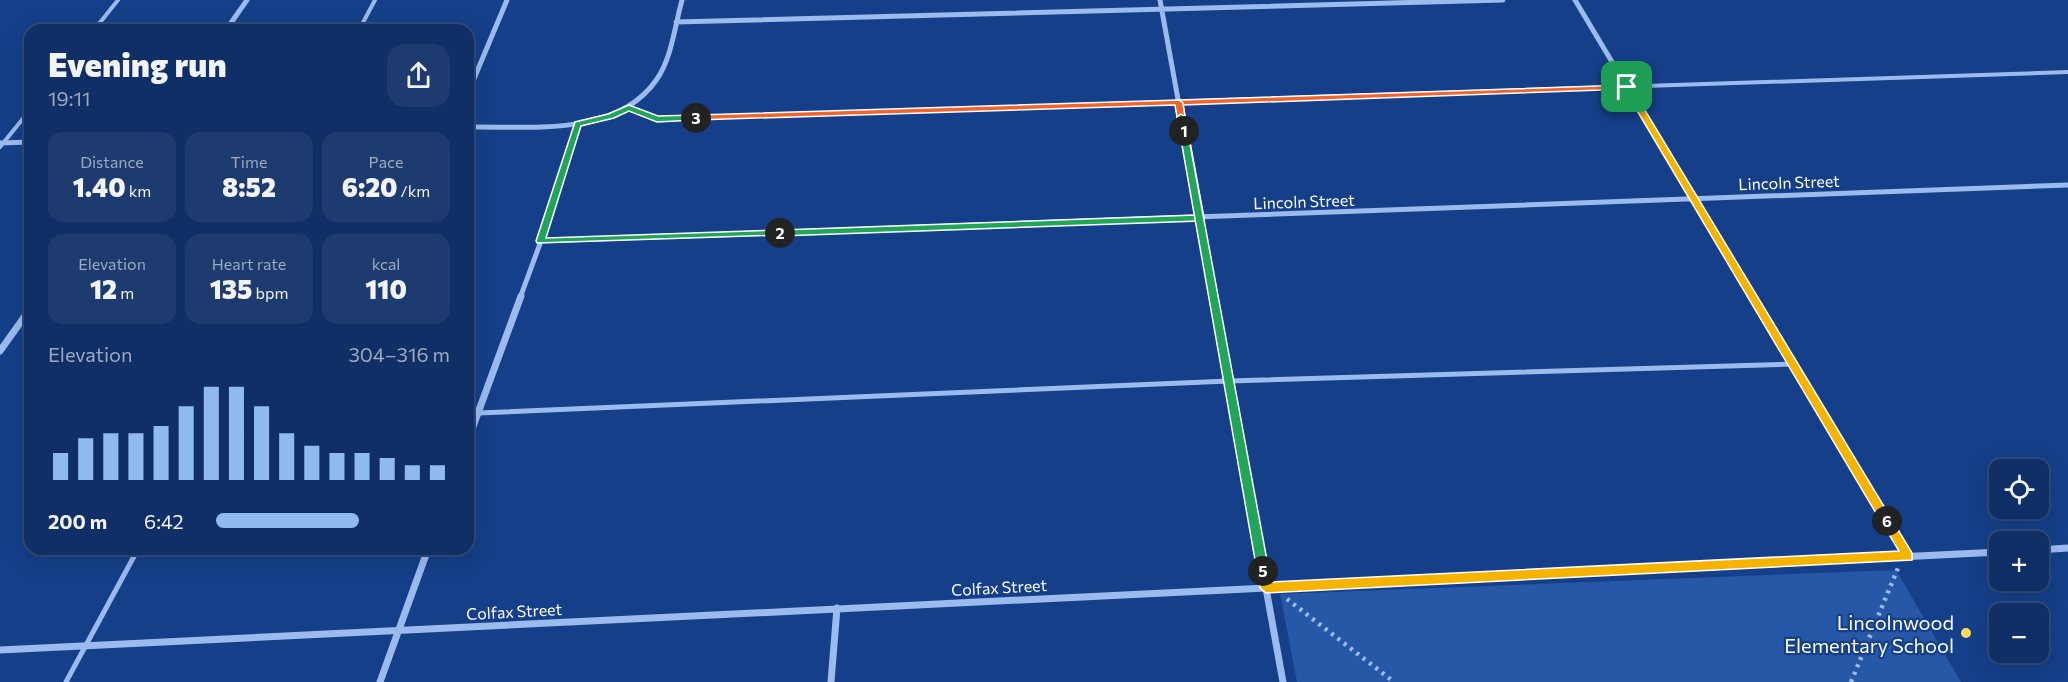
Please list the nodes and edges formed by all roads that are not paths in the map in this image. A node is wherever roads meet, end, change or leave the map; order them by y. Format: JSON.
{"nodes":[{"id":1,"x":118,"y":0,"type":"edge"},
{"id":2,"x":247,"y":0,"type":"edge"},
{"id":3,"x":375,"y":0,"type":"edge"},
{"id":4,"x":507,"y":0,"type":"edge"},
{"id":5,"x":682,"y":0,"type":"edge"},
{"id":6,"x":1160,"y":0,"type":"edge"},
{"id":7,"x":1503,"y":0,"type":"edge"},
{"id":8,"x":1575,"y":0,"type":"edge"},
{"id":9,"x":1162,"y":8,"type":"junction"},
{"id":10,"x":676,"y":22,"type":"junction"},
{"id":11,"x":99,"y":24,"type":"edge"},
{"id":12,"x":230,"y":24,"type":"edge"},
{"id":13,"x":362,"y":24,"type":"edge"},
{"id":14,"x":2068,"y":72,"type":"edge"},
{"id":15,"x":474,"y":79,"type":"edge"},
{"id":16,"x":1627,"y":87,"type":"junction"},
{"id":17,"x":1179,"y":103,"type":"junction"},
{"id":18,"x":629,"y":108,"type":"junction"},
{"id":19,"x":24,"y":117,"type":"edge"},
{"id":20,"x":578,"y":124,"type":"junction"},
{"id":21,"x":474,"y":127,"type":"edge"},
{"id":22,"x":24,"y":142,"type":"edge"},
{"id":23,"x":1,"y":144,"type":"edge"},
{"id":24,"x":2068,"y":185,"type":"edge"},
{"id":25,"x":1695,"y":200,"type":"junction"},
{"id":26,"x":1200,"y":218,"type":"junction"},
{"id":27,"x":540,"y":241,"type":"junction"},
{"id":28,"x":24,"y":317,"type":"edge"},
{"id":29,"x":0,"y":351,"type":"edge"},
{"id":30,"x":1793,"y":364,"type":"junction"},
{"id":31,"x":1229,"y":381,"type":"junction"},
{"id":32,"x":478,"y":413,"type":"junction"},
{"id":33,"x":474,"y":424,"type":"edge"},
{"id":34,"x":2068,"y":548,"type":"edge"},
{"id":35,"x":2049,"y":549,"type":"edge"},
{"id":36,"x":1989,"y":552,"type":"edge"},
{"id":37,"x":135,"y":555,"type":"edge"},
{"id":38,"x":427,"y":555,"type":"edge"},
{"id":39,"x":1908,"y":556,"type":"junction"},
{"id":40,"x":1266,"y":588,"type":"junction"},
{"id":41,"x":837,"y":609,"type":"junction"},
{"id":42,"x":399,"y":630,"type":"junction"},
{"id":43,"x":86,"y":645,"type":"junction"},
{"id":44,"x":0,"y":650,"type":"edge"},
{"id":45,"x":66,"y":682,"type":"edge"},
{"id":46,"x":380,"y":682,"type":"edge"},
{"id":47,"x":831,"y":682,"type":"edge"},
{"id":48,"x":1283,"y":682,"type":"edge"}],
"edges":[{"from":1,"to":11,"type":"lane"},
{"from":2,"to":12,"type":"street"},
{"from":3,"to":13,"type":"lane"},
{"from":4,"to":15,"type":"street"},
{"from":5,"to":10,"type":"street"},
{"from":6,"to":9,"type":"street"},
{"from":7,"to":9,"type":"street"},
{"from":8,"to":16,"type":"street"},
{"from":9,"to":10,"type":"street"},
{"from":9,"to":17,"type":"street"},
{"from":10,"to":18,"type":"street"},
{"from":14,"to":16,"type":"lane"},
{"from":16,"to":17,"type":"lane"},
{"from":16,"to":25,"type":"street"},
{"from":17,"to":18,"type":"lane"},
{"from":17,"to":26,"type":"street"},
{"from":18,"to":20,"type":"street"},
{"from":19,"to":23,"type":"lane"},
{"from":20,"to":21,"type":"street"},
{"from":20,"to":27,"type":"street"},
{"from":22,"to":23,"type":"street"},
{"from":24,"to":25,"type":"street","name":"Lincoln Street"},
{"from":25,"to":26,"type":"street","name":"Lincoln Street"},
{"from":25,"to":30,"type":"street"},
{"from":26,"to":27,"type":"street","name":"Lincoln Street"},
{"from":26,"to":31,"type":"street"},
{"from":27,"to":32,"type":"street"},
{"from":28,"to":29,"type":"street"},
{"from":30,"to":31,"type":"lane"},
{"from":30,"to":39,"type":"street"},
{"from":31,"to":32,"type":"lane"},
{"from":31,"to":40,"type":"street"},
{"from":32,"to":33,"type":"street"},
{"from":34,"to":35,"type":"street"},
{"from":36,"to":39,"type":"street","name":"Colfax Street"},
{"from":37,"to":43,"type":"lane"},
{"from":38,"to":42,"type":"street"},
{"from":39,"to":40,"type":"street","name":"Colfax Street"},
{"from":40,"to":41,"type":"street","name":"Colfax Street"},
{"from":40,"to":48,"type":"street"},
{"from":41,"to":42,"type":"street","name":"Colfax Street"},
{"from":41,"to":47,"type":"street"},
{"from":42,"to":43,"type":"street","name":"Colfax Street"},
{"from":42,"to":46,"type":"street"},
{"from":43,"to":44,"type":"street","name":"Colfax Street"},
{"from":43,"to":45,"type":"lane"}]}
